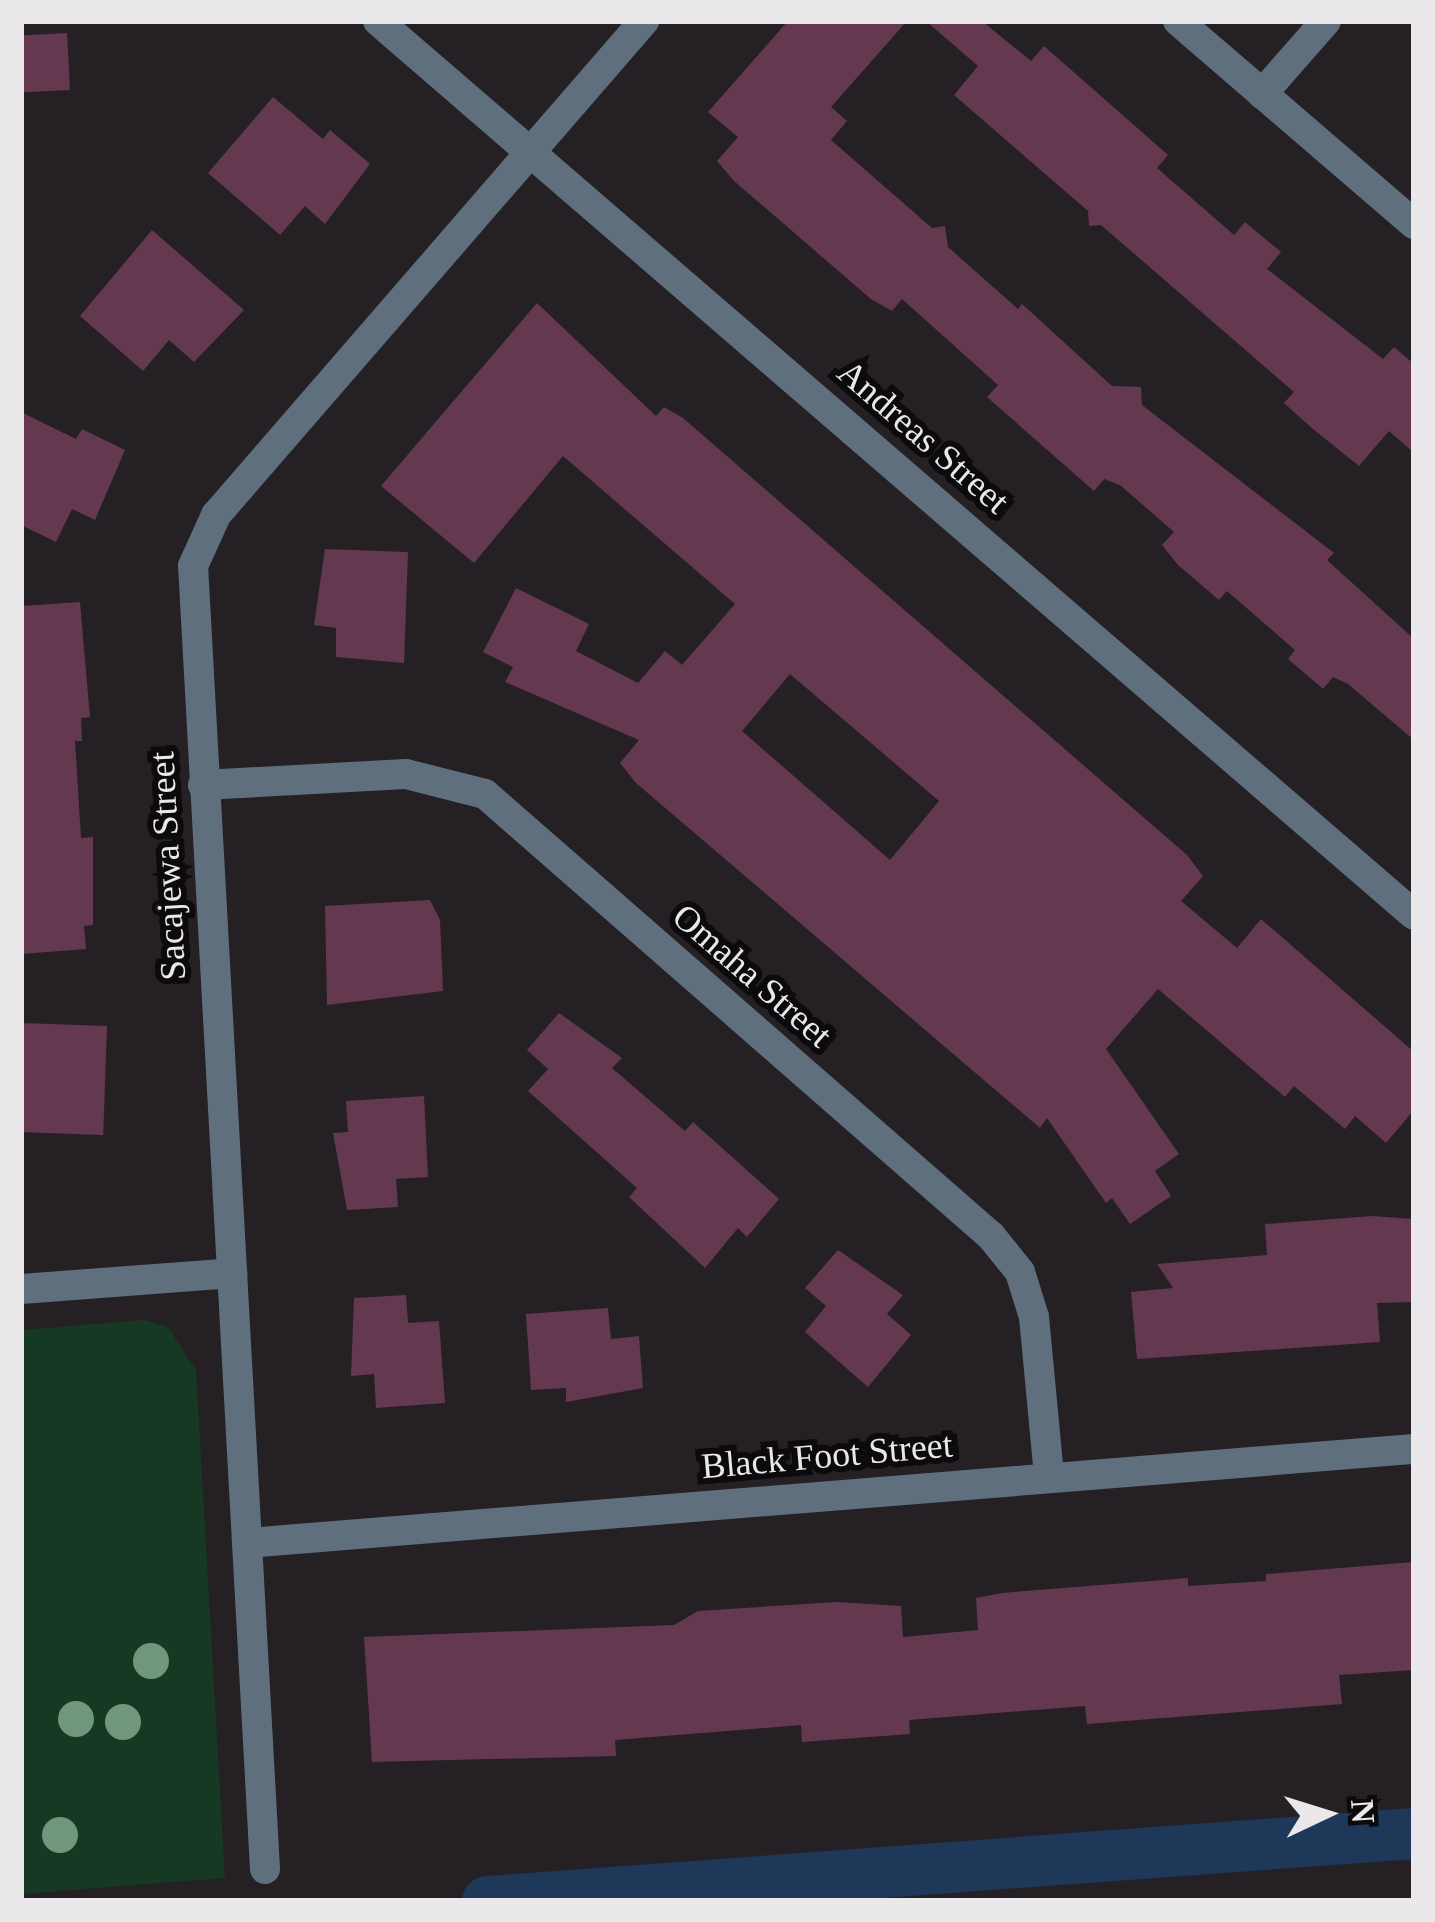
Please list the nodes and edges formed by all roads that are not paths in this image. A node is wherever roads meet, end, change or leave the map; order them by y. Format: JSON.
{"nodes":[{"id":1,"x":378,"y":21,"type":"edge"},
{"id":2,"x":644,"y":21,"type":"edge"},
{"id":3,"x":1178,"y":21,"type":"edge"},
{"id":4,"x":1326,"y":21,"type":"edge"},
{"id":5,"x":1262,"y":94,"type":"junction"},
{"id":6,"x":533,"y":151,"type":"junction"},
{"id":7,"x":1414,"y":224,"type":"edge"},
{"id":8,"x":203,"y":785,"type":"junction"},
{"id":9,"x":1414,"y":915,"type":"edge"},
{"id":10,"x":232,"y":1273,"type":"junction"},
{"id":11,"x":21,"y":1288,"type":"edge"},
{"id":12,"x":1414,"y":1449,"type":"edge"},
{"id":13,"x":1049,"y":1478,"type":"junction"},
{"id":14,"x":248,"y":1543,"type":"junction"},
{"id":15,"x":266,"y":1869,"type":"dead end"}],
"edges":[{"from":1,"to":6,"type":"street","name":"Andreas Street"},
{"from":2,"to":6,"type":"street","name":"Sacajewa Street"},
{"from":3,"to":5,"type":"street"},
{"from":4,"to":5,"type":"street"},
{"from":5,"to":7,"type":"street"},
{"from":6,"to":8,"type":"street","name":"Sacajewa Street"},
{"from":6,"to":9,"type":"street","name":"Andreas Street"},
{"from":8,"to":10,"type":"street","name":"Sacajewa Street"},
{"from":8,"to":13,"type":"street","name":"Omaha Street"},
{"from":10,"to":11,"type":"street"},
{"from":10,"to":14,"type":"street","name":"Sacajewa Street"},
{"from":12,"to":13,"type":"street","name":"Black Foot Street"},
{"from":13,"to":14,"type":"street","name":"Black Foot Street"},
{"from":14,"to":15,"type":"street","name":"Sacajewa Street"}]}
